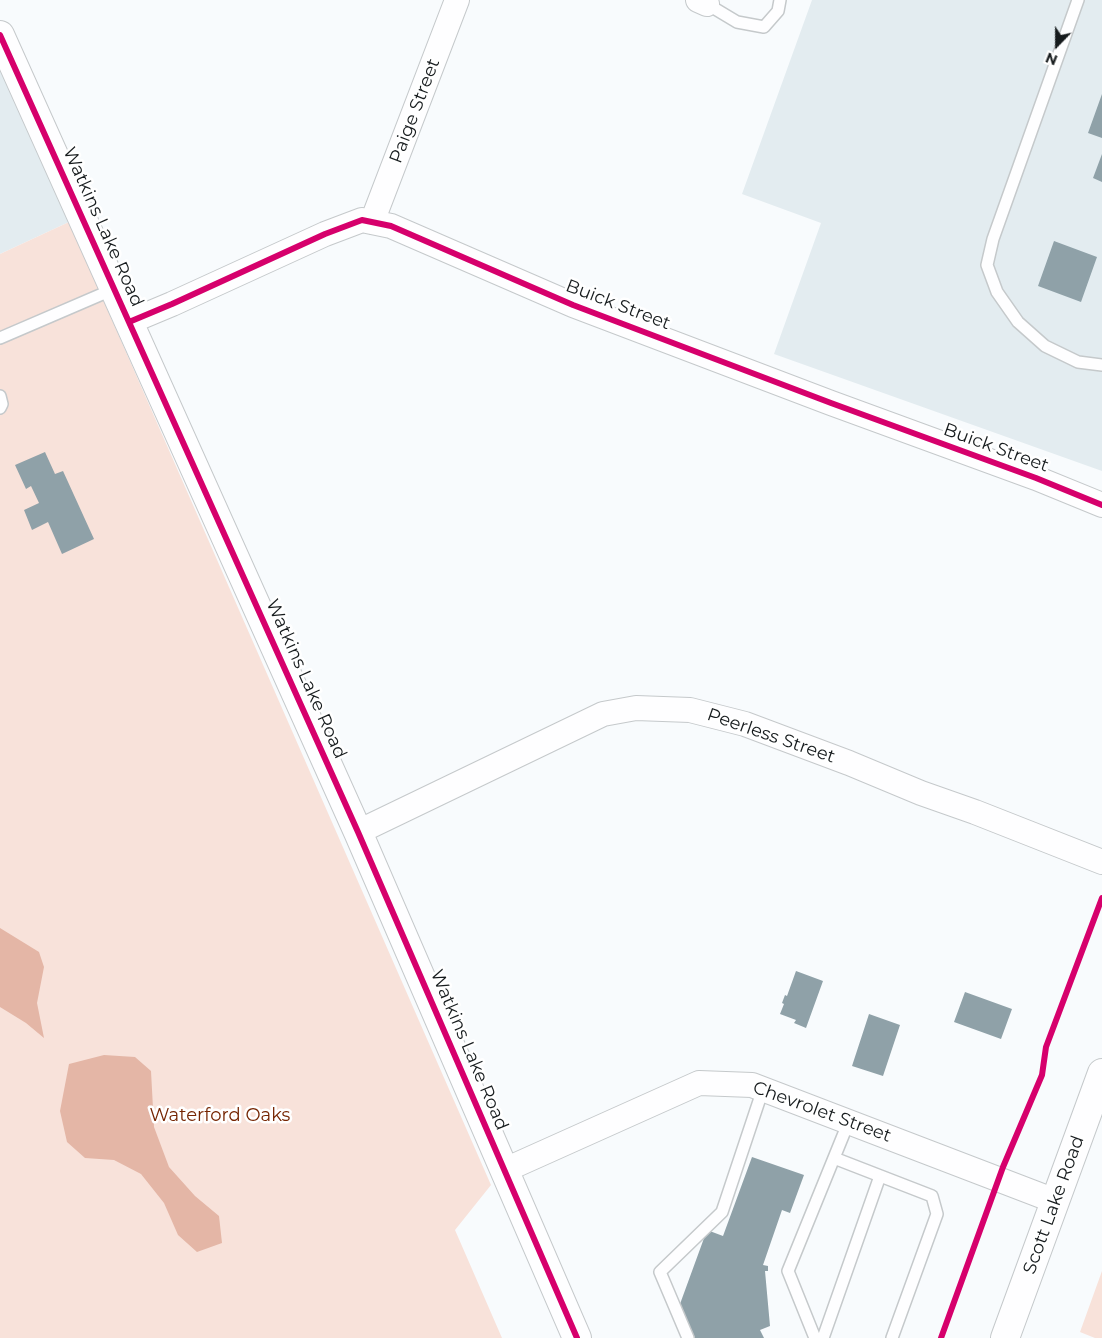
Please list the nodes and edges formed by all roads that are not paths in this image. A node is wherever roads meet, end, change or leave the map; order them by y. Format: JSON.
{"nodes":[{"id":1,"x":458,"y":0,"type":"edge"},
{"id":2,"x":780,"y":0,"type":"edge"},
{"id":3,"x":1078,"y":0,"type":"edge"},
{"id":4,"x":702,"y":2,"type":"edge"},
{"id":5,"x":0,"y":35,"type":"edge"},
{"id":6,"x":372,"y":222,"type":"junction"},
{"id":7,"x":114,"y":289,"type":"junction"},
{"id":8,"x":129,"y":322,"type":"junction"},
{"id":9,"x":0,"y":338,"type":"edge"},
{"id":10,"x":1102,"y":365,"type":"edge"},
{"id":11,"x":0,"y":396,"type":"edge"},
{"id":12,"x":0,"y":408,"type":"edge"},
{"id":13,"x":1102,"y":505,"type":"edge"},
{"id":14,"x":358,"y":832,"type":"junction"},
{"id":15,"x":1102,"y":862,"type":"edge"},
{"id":16,"x":1102,"y":1073,"type":"edge"},
{"id":17,"x":763,"y":1089,"type":"junction"},
{"id":18,"x":849,"y":1121,"type":"junction"},
{"id":19,"x":834,"y":1158,"type":"junction"},
{"id":20,"x":505,"y":1170,"type":"junction"},
{"id":21,"x":880,"y":1176,"type":"junction"},
{"id":22,"x":1055,"y":1201,"type":"junction"},
{"id":23,"x":577,"y":1338,"type":"edge"},
{"id":24,"x":688,"y":1338,"type":"edge"},
{"id":25,"x":815,"y":1338,"type":"edge"},
{"id":26,"x":823,"y":1338,"type":"edge"},
{"id":27,"x":892,"y":1338,"type":"edge"},
{"id":28,"x":1005,"y":1338,"type":"edge"}],
"edges":[{"from":1,"to":6,"type":"street","name":"Paige Street"},
{"from":2,"to":4,"type":"lane"},
{"from":3,"to":10,"type":"lane"},
{"from":5,"to":7,"type":"street","name":"Watkins Lake Road"},
{"from":6,"to":8,"type":"street","name":"Buick Street"},
{"from":6,"to":13,"type":"street","name":"Buick Street"},
{"from":7,"to":8,"type":"street","name":"Watkins Lake Road"},
{"from":7,"to":9,"type":"lane"},
{"from":8,"to":14,"type":"street","name":"Watkins Lake Road"},
{"from":11,"to":12,"type":"lane"},
{"from":14,"to":15,"type":"street","name":"Peerless Street"},
{"from":14,"to":20,"type":"street","name":"Watkins Lake Road"},
{"from":16,"to":22,"type":"street","name":"Scott Lake Road"},
{"from":17,"to":18,"type":"street","name":"Chevrolet Street"},
{"from":17,"to":20,"type":"street","name":"Chevrolet Street"},
{"from":17,"to":24,"type":"lane"},
{"from":18,"to":19,"type":"lane"},
{"from":18,"to":22,"type":"street","name":"Chevrolet Street"},
{"from":19,"to":21,"type":"lane"},
{"from":19,"to":25,"type":"lane"},
{"from":20,"to":23,"type":"street","name":"Watkins Lake Road"},
{"from":21,"to":26,"type":"lane"},
{"from":21,"to":27,"type":"lane"},
{"from":22,"to":28,"type":"street","name":"Scott Lake Road"}]}
